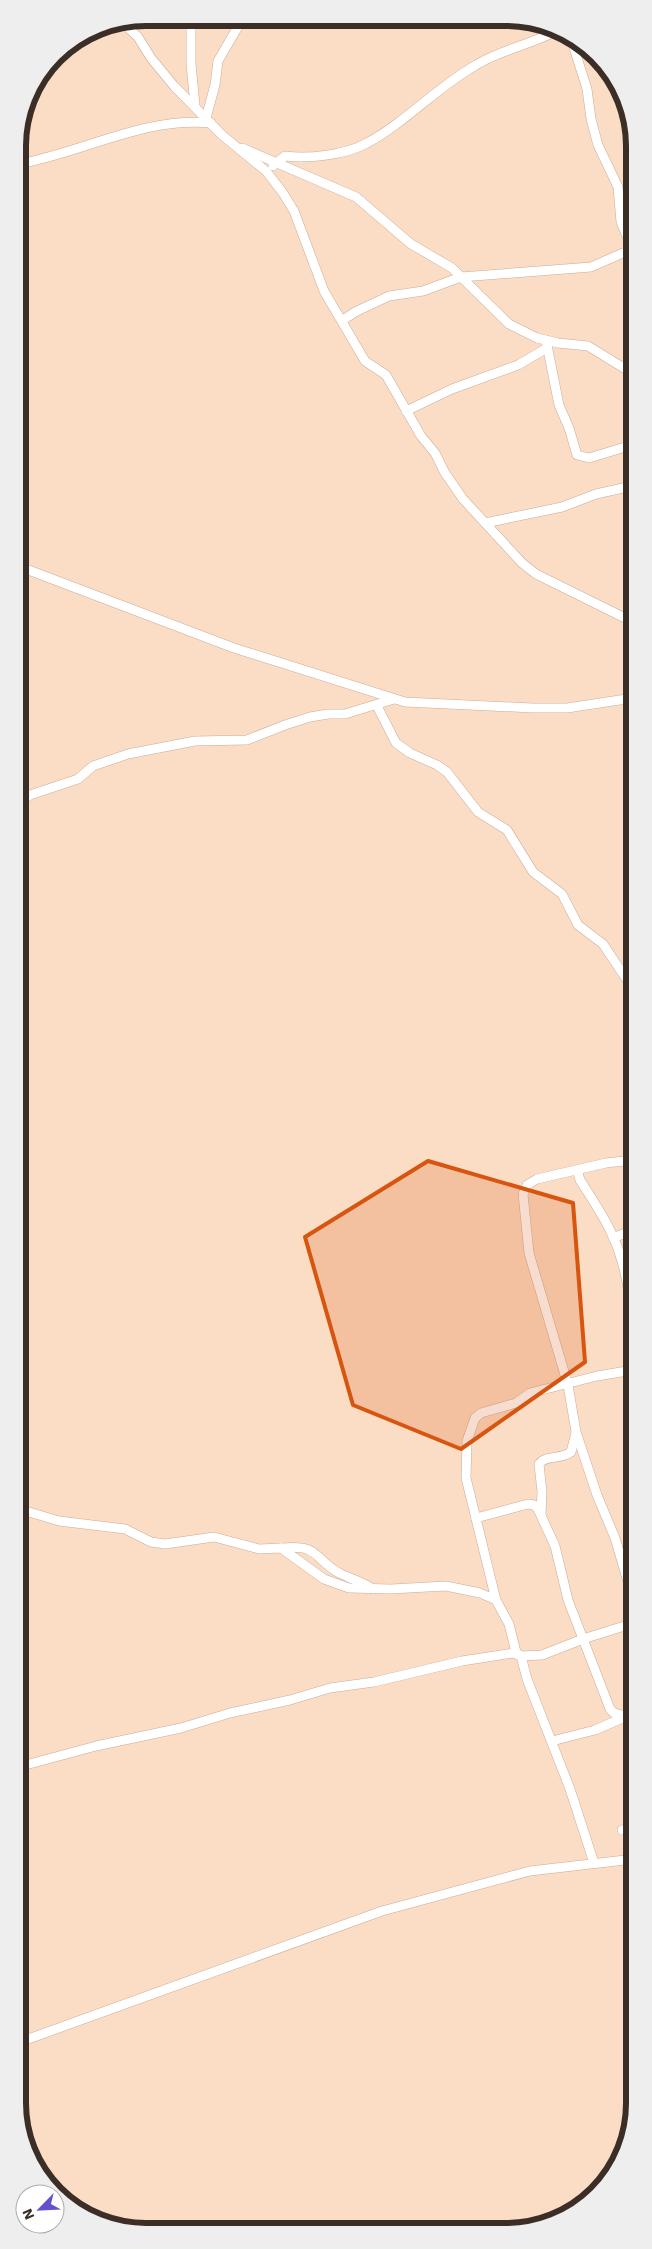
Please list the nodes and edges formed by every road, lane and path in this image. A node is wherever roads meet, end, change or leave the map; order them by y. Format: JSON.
{"nodes":[{"id":1,"x":190,"y":26,"type":"edge"},
{"id":2,"x":239,"y":26,"type":"edge"},
{"id":3,"x":128,"y":28,"type":"edge"},
{"id":4,"x":549,"y":34,"type":"edge"},
{"id":5,"x":574,"y":48,"type":"edge"},
{"id":6,"x":194,"y":105,"type":"junction"},
{"id":7,"x":209,"y":121,"type":"junction"},
{"id":8,"x":235,"y":145,"type":"junction"},
{"id":9,"x":27,"y":161,"type":"edge"},
{"id":10,"x":278,"y":163,"type":"junction"},
{"id":11,"x":266,"y":171,"type":"junction"},
{"id":12,"x":626,"y":234,"type":"edge"},
{"id":13,"x":626,"y":252,"type":"edge"},
{"id":14,"x":462,"y":277,"type":"junction"},
{"id":15,"x":343,"y":320,"type":"junction"},
{"id":16,"x":546,"y":344,"type":"junction"},
{"id":17,"x":626,"y":369,"type":"edge"},
{"id":18,"x":406,"y":411,"type":"junction"},
{"id":19,"x":626,"y":447,"type":"edge"},
{"id":20,"x":626,"y":487,"type":"edge"},
{"id":21,"x":485,"y":523,"type":"junction"},
{"id":22,"x":27,"y":569,"type":"edge"},
{"id":23,"x":626,"y":618,"type":"edge"},
{"id":24,"x":394,"y":699,"type":"junction"},
{"id":25,"x":626,"y":699,"type":"edge"},
{"id":26,"x":376,"y":706,"type":"junction"},
{"id":27,"x":27,"y":796,"type":"edge"},
{"id":28,"x":626,"y":978,"type":"edge"},
{"id":29,"x":625,"y":1161,"type":"edge"},
{"id":30,"x":577,"y":1170,"type":"junction"},
{"id":31,"x":625,"y":1233,"type":"edge"},
{"id":32,"x":614,"y":1238,"type":"junction"},
{"id":33,"x":625,"y":1268,"type":"edge"},
{"id":34,"x":625,"y":1371,"type":"edge"},
{"id":35,"x":568,"y":1385,"type":"junction"},
{"id":36,"x":576,"y":1432,"type":"junction"},
{"id":37,"x":26,"y":1511,"type":"edge"},
{"id":38,"x":541,"y":1514,"type":"junction"},
{"id":39,"x":476,"y":1518,"type":"junction"},
{"id":40,"x":281,"y":1548,"type":"junction"},
{"id":41,"x":625,"y":1573,"type":"edge"},
{"id":42,"x":373,"y":1589,"type":"junction"},
{"id":43,"x":496,"y":1600,"type":"junction"},
{"id":44,"x":625,"y":1626,"type":"edge"},
{"id":45,"x":583,"y":1639,"type":"junction"},
{"id":46,"x":521,"y":1656,"type":"junction"},
{"id":47,"x":625,"y":1714,"type":"edge"},
{"id":48,"x":625,"y":1716,"type":"edge"},
{"id":49,"x":552,"y":1741,"type":"junction"},
{"id":50,"x":26,"y":1765,"type":"edge"},
{"id":51,"x":625,"y":1829,"type":"edge"},
{"id":52,"x":622,"y":1830,"type":"dead end"},
{"id":53,"x":625,"y":1860,"type":"edge"},
{"id":54,"x":594,"y":1863,"type":"junction"},
{"id":55,"x":26,"y":2040,"type":"edge"}],
"edges":[{"from":1,"to":6,"type":"street"},
{"from":2,"to":7,"type":"street"},
{"from":3,"to":6,"type":"street"},
{"from":4,"to":10,"type":"street"},
{"from":5,"to":12,"type":"street"},
{"from":6,"to":7,"type":"street"},
{"from":7,"to":8,"type":"street"},
{"from":7,"to":9,"type":"street"},
{"from":8,"to":10,"type":"street"},
{"from":8,"to":11,"type":"street"},
{"from":10,"to":11,"type":"street"},
{"from":10,"to":14,"type":"street"},
{"from":11,"to":15,"type":"street"},
{"from":13,"to":14,"type":"street"},
{"from":14,"to":15,"type":"street"},
{"from":14,"to":16,"type":"street"},
{"from":15,"to":18,"type":"street"},
{"from":16,"to":17,"type":"street"},
{"from":16,"to":18,"type":"street"},
{"from":16,"to":19,"type":"street"},
{"from":18,"to":21,"type":"street"},
{"from":20,"to":21,"type":"street"},
{"from":21,"to":23,"type":"street"},
{"from":22,"to":24,"type":"street"},
{"from":24,"to":25,"type":"street"},
{"from":24,"to":26,"type":"street"},
{"from":26,"to":27,"type":"street"},
{"from":26,"to":28,"type":"street"},
{"from":29,"to":30,"type":"street"},
{"from":30,"to":32,"type":"street"},
{"from":30,"to":35,"type":"street"},
{"from":31,"to":32,"type":"street"},
{"from":32,"to":33,"type":"street"},
{"from":34,"to":35,"type":"street"},
{"from":35,"to":36,"type":"street"},
{"from":35,"to":39,"type":"street"},
{"from":36,"to":38,"type":"street"},
{"from":36,"to":41,"type":"street"},
{"from":37,"to":40,"type":"street"},
{"from":38,"to":39,"type":"street"},
{"from":38,"to":45,"type":"street"},
{"from":39,"to":43,"type":"street"},
{"from":40,"to":42,"type":"street"},
{"from":40,"to":42,"type":"street"},
{"from":42,"to":43,"type":"street"},
{"from":43,"to":46,"type":"street"},
{"from":44,"to":45,"type":"street"},
{"from":45,"to":46,"type":"street"},
{"from":45,"to":47,"type":"street"},
{"from":46,"to":49,"type":"street"},
{"from":46,"to":50,"type":"street"},
{"from":48,"to":49,"type":"street"},
{"from":49,"to":54,"type":"street"},
{"from":51,"to":52,"type":"street"},
{"from":53,"to":54,"type":"street"},
{"from":54,"to":55,"type":"street"}]}
